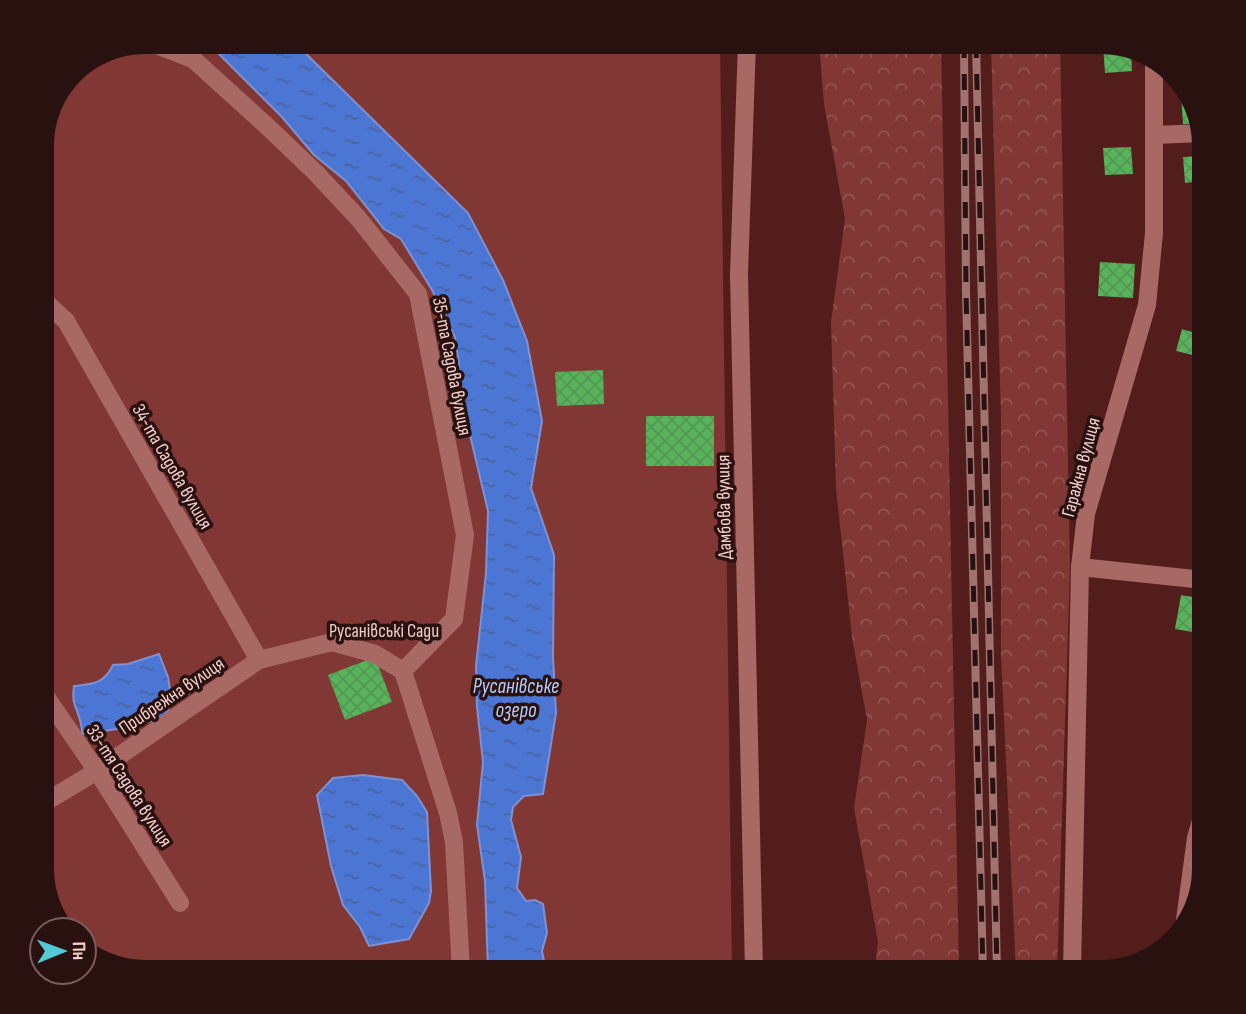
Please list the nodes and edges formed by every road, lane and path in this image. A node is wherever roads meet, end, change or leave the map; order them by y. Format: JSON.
{"nodes":[{"id":1,"x":182,"y":54,"type":"edge"},
{"id":2,"x":747,"y":54,"type":"edge"},
{"id":3,"x":1154,"y":72,"type":"edge"},
{"id":4,"x":1191,"y":133,"type":"edge"},
{"id":5,"x":1155,"y":135,"type":"junction"},
{"id":6,"x":54,"y":310,"type":"edge"},
{"id":7,"x":1080,"y":567,"type":"junction"},
{"id":8,"x":1192,"y":579,"type":"edge"},
{"id":9,"x":259,"y":660,"type":"junction"},
{"id":10,"x":403,"y":671,"type":"junction"},
{"id":11,"x":54,"y":708,"type":"edge"},
{"id":12,"x":97,"y":771,"type":"junction"},
{"id":13,"x":54,"y":797,"type":"edge"},
{"id":14,"x":180,"y":903,"type":"dead end"},
{"id":15,"x":460,"y":960,"type":"edge"},
{"id":16,"x":754,"y":960,"type":"edge"},
{"id":17,"x":1072,"y":960,"type":"edge"}],
"edges":[{"from":1,"to":10,"type":"street","name":"35-та Садова вулиця"},
{"from":2,"to":16,"type":"street","name":"Дамбова вулиця"},
{"from":3,"to":5,"type":"street","name":"Гаражна вулиця"},
{"from":4,"to":5,"type":"street"},
{"from":5,"to":7,"type":"street","name":"Гаражна вулиця"},
{"from":6,"to":9,"type":"street","name":"34-та Садова вулиця"},
{"from":7,"to":8,"type":"street"},
{"from":7,"to":17,"type":"street","name":"Гаражна вулиця"},
{"from":9,"to":10,"type":"street","name":"Прибрежна вулиця"},
{"from":9,"to":12,"type":"street","name":"Прибрежна вулиця"},
{"from":10,"to":15,"type":"street"},
{"from":11,"to":12,"type":"street","name":"33-тя Садова вулиця"},
{"from":12,"to":13,"type":"street","name":"Прибрежна вулиця"},
{"from":12,"to":14,"type":"street","name":"33-тя Садова вулиця"}]}
